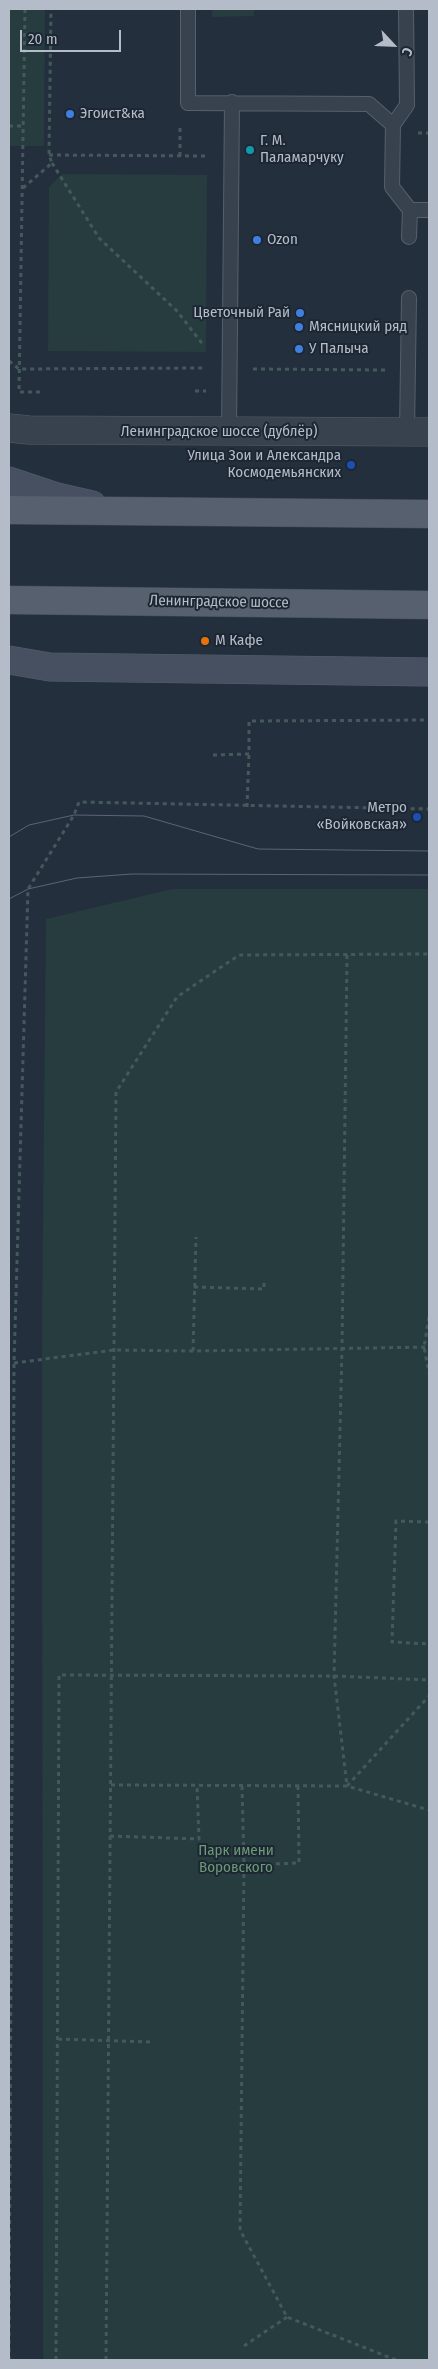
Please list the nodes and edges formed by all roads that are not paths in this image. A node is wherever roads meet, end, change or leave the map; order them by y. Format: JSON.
{"nodes":[{"id":1,"x":188,"y":9,"type":"edge"},
{"id":2,"x":406,"y":9,"type":"edge"},
{"id":3,"x":232,"y":102,"type":"junction"},
{"id":4,"x":392,"y":124,"type":"junction"},
{"id":5,"x":410,"y":210,"type":"junction"},
{"id":6,"x":429,"y":210,"type":"edge"},
{"id":7,"x":409,"y":237,"type":"dead end"},
{"id":8,"x":409,"y":298,"type":"dead end"},
{"id":9,"x":9,"y":428,"type":"edge"},
{"id":10,"x":228,"y":432,"type":"junction"},
{"id":11,"x":418,"y":432,"type":"edge"},
{"id":12,"x":9,"y":481,"type":"edge"},
{"id":13,"x":9,"y":510,"type":"edge"},
{"id":14,"x":116,"y":511,"type":"junction"},
{"id":15,"x":429,"y":514,"type":"edge"},
{"id":16,"x":9,"y":600,"type":"edge"},
{"id":17,"x":429,"y":605,"type":"edge"},
{"id":18,"x":9,"y":660,"type":"edge"},
{"id":19,"x":50,"y":667,"type":"junction"},
{"id":20,"x":429,"y":672,"type":"edge"},
{"id":21,"x":9,"y":679,"type":"edge"}],
"edges":[{"from":1,"to":3,"type":"lane"},
{"from":2,"to":4,"type":"lane"},
{"from":3,"to":4,"type":"lane"},
{"from":3,"to":10,"type":"lane"},
{"from":4,"to":5,"type":"lane"},
{"from":5,"to":6,"type":"lane"},
{"from":5,"to":7,"type":"lane"},
{"from":8,"to":11,"type":"lane"},
{"from":9,"to":10,"type":"street","name":"Ленинградское шоссе (дублёр)"},
{"from":10,"to":11,"type":"street","name":"Ленинградское шоссе (дублёр)"},
{"from":12,"to":14,"type":"main road"},
{"from":13,"to":14,"type":"main road"},
{"from":14,"to":15,"type":"main road"},
{"from":16,"to":17,"type":"main road","name":"Ленинградское шоссе"},
{"from":18,"to":19,"type":"main road"},
{"from":19,"to":20,"type":"main road"},
{"from":19,"to":21,"type":"main road"}]}
